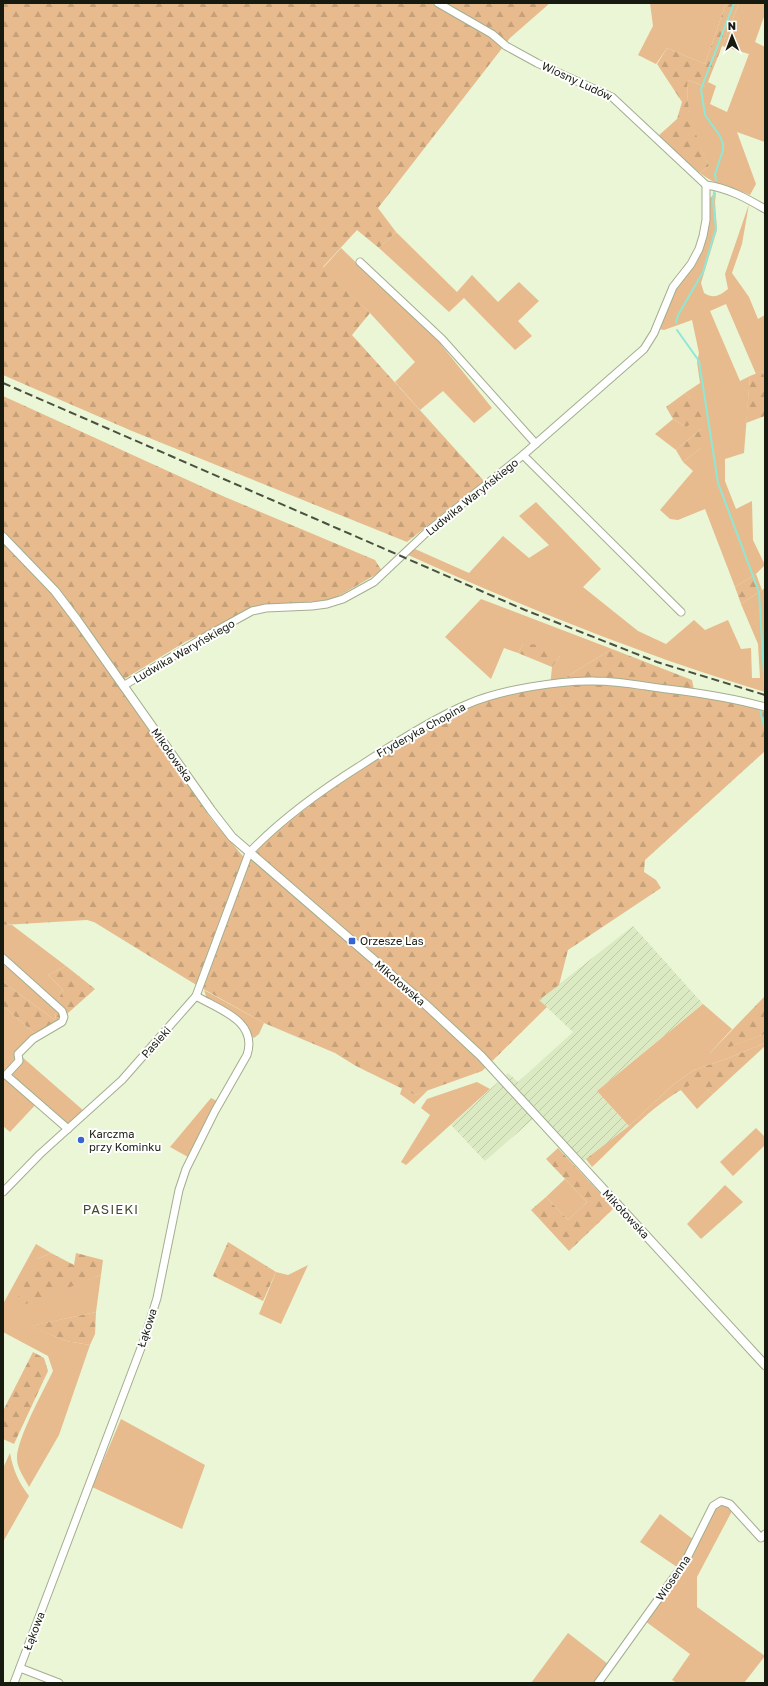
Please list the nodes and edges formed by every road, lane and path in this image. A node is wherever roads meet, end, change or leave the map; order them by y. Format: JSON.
{"nodes":[{"id":1,"x":438,"y":3,"type":"edge"},
{"id":2,"x":706,"y":185,"type":"junction"},
{"id":3,"x":765,"y":209,"type":"edge"},
{"id":4,"x":360,"y":262,"type":"dead end"},
{"id":5,"x":536,"y":444,"type":"junction"},
{"id":6,"x":523,"y":455,"type":"junction"},
{"id":7,"x":3,"y":537,"type":"edge"},
{"id":8,"x":681,"y":612,"type":"dead end"},
{"id":9,"x":123,"y":686,"type":"junction"},
{"id":10,"x":765,"y":707,"type":"edge"},
{"id":11,"x":249,"y":853,"type":"junction"},
{"id":12,"x":3,"y":958,"type":"edge"},
{"id":13,"x":196,"y":996,"type":"junction"},
{"id":14,"x":68,"y":1129,"type":"junction"},
{"id":15,"x":3,"y":1192,"type":"edge"},
{"id":16,"x":765,"y":1365,"type":"edge"},
{"id":17,"x":765,"y":1534,"type":"edge"},
{"id":18,"x":20,"y":1668,"type":"junction"},
{"id":19,"x":14,"y":1683,"type":"edge"},
{"id":20,"x":59,"y":1683,"type":"edge"},
{"id":21,"x":598,"y":1683,"type":"edge"}],
"edges":[{"from":1,"to":2,"type":"street","name":"Wiosny Ludów"},
{"from":2,"to":3,"type":"street"},
{"from":2,"to":5,"type":"street","name":"Ludwika Waryńskiego"},
{"from":4,"to":5,"type":"street"},
{"from":5,"to":6,"type":"street","name":"Ludwika Waryńskiego"},
{"from":6,"to":8,"type":"street"},
{"from":6,"to":9,"type":"street","name":"Ludwika Waryńskiego"},
{"from":7,"to":9,"type":"main road","name":"Mikołowska"},
{"from":9,"to":11,"type":"main road","name":"Mikołowska"},
{"from":10,"to":11,"type":"street","name":"Fryderyka Chopina"},
{"from":11,"to":13,"type":"street","name":"Pasieki"},
{"from":11,"to":16,"type":"main road","name":"Mikołowska"},
{"from":12,"to":14,"type":"street"},
{"from":13,"to":14,"type":"street","name":"Pasieki"},
{"from":13,"to":18,"type":"street","name":"Łąkowa"},
{"from":14,"to":15,"type":"street","name":"Pasieki"},
{"from":17,"to":21,"type":"street","name":"Wiosenna"},
{"from":18,"to":19,"type":"street","name":"Łąkowa"},
{"from":18,"to":20,"type":"street"}]}
